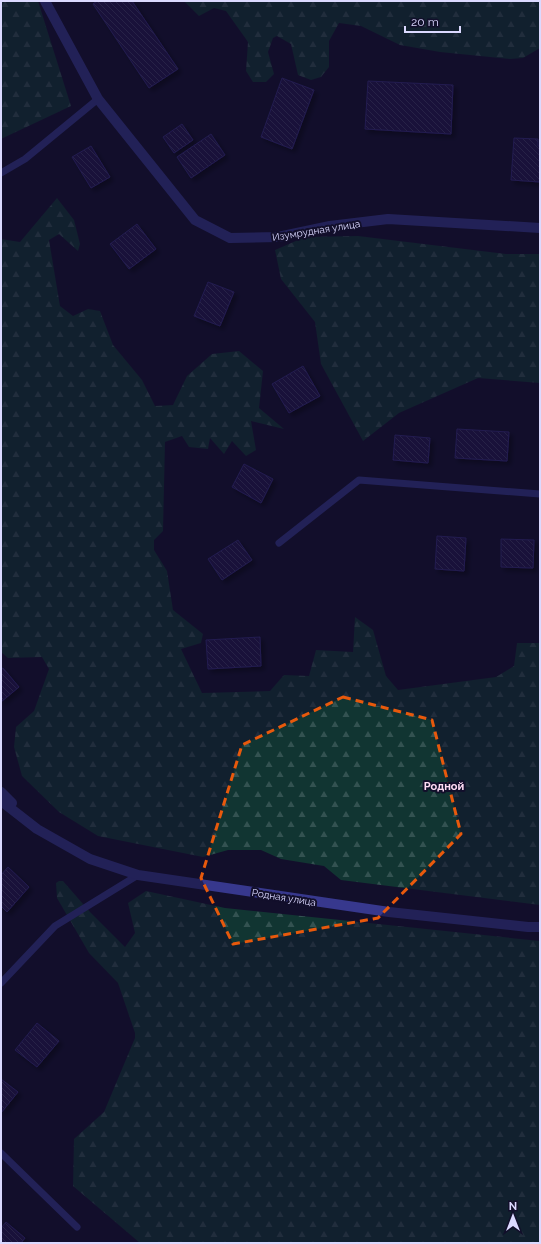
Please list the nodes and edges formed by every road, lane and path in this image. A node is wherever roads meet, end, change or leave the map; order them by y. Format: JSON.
{"nodes":[{"id":1,"x":45,"y":1,"type":"edge"},
{"id":2,"x":98,"y":99,"type":"junction"},
{"id":3,"x":1,"y":173,"type":"edge"},
{"id":4,"x":540,"y":228,"type":"edge"},
{"id":5,"x":540,"y":494,"type":"edge"},
{"id":6,"x":279,"y":543,"type":"dead end"},
{"id":7,"x":1,"y":792,"type":"edge"},
{"id":8,"x":1,"y":801,"type":"edge"},
{"id":9,"x":37,"y":829,"type":"junction"},
{"id":10,"x":138,"y":875,"type":"junction"},
{"id":11,"x":540,"y":927,"type":"edge"},
{"id":12,"x":1,"y":983,"type":"edge"},
{"id":13,"x":1,"y":1153,"type":"edge"},
{"id":14,"x":77,"y":1227,"type":"dead end"}],
"edges":[{"from":1,"to":2,"type":"street","name":"Изумрудная улица"},
{"from":2,"to":3,"type":"lane"},
{"from":2,"to":4,"type":"street","name":"Изумрудная улица"},
{"from":5,"to":6,"type":"lane"},
{"from":7,"to":9,"type":"street","name":"Родная улица"},
{"from":8,"to":9,"type":"street","name":"Родная улица"},
{"from":9,"to":10,"type":"street","name":"Родная улица"},
{"from":10,"to":11,"type":"street","name":"Родная улица"},
{"from":10,"to":12,"type":"lane"},
{"from":13,"to":14,"type":"lane"}]}
